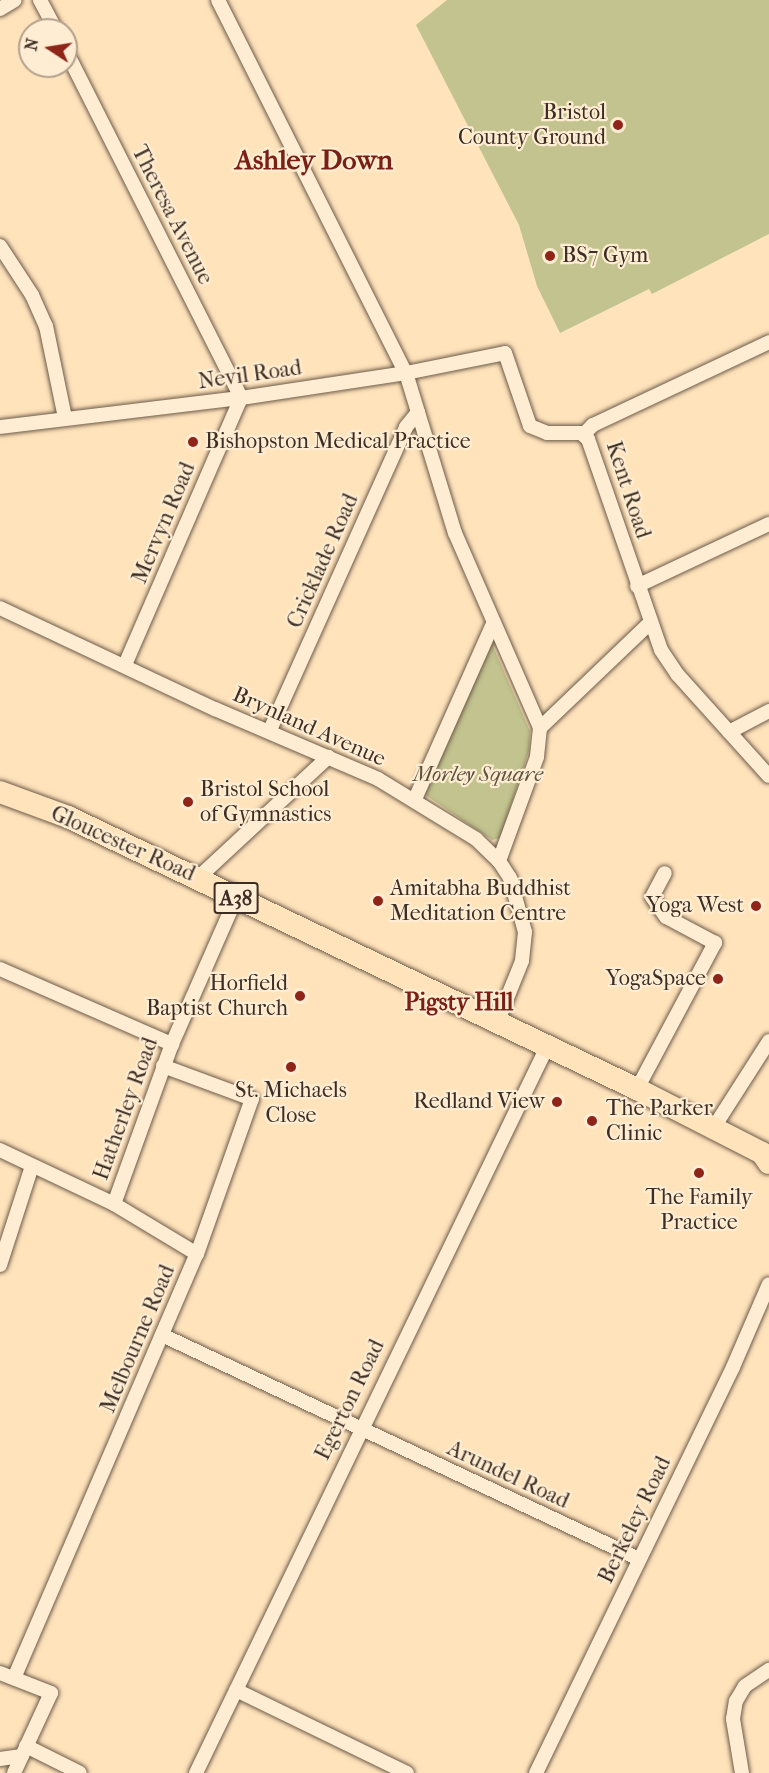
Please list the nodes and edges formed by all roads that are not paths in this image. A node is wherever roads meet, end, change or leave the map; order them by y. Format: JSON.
{"nodes":[{"id":1,"x":15,"y":0,"type":"edge"},
{"id":2,"x":40,"y":0,"type":"edge"},
{"id":3,"x":218,"y":0,"type":"edge"},
{"id":4,"x":0,"y":9,"type":"edge"},
{"id":5,"x":50,"y":18,"type":"edge"},
{"id":6,"x":78,"y":75,"type":"edge"},
{"id":7,"x":0,"y":246,"type":"edge"},
{"id":8,"x":769,"y":342,"type":"edge"},
{"id":9,"x":505,"y":353,"type":"joint"},
{"id":10,"x":405,"y":374,"type":"junction"},
{"id":11,"x":241,"y":398,"type":"junction"},
{"id":12,"x":418,"y":412,"type":"junction"},
{"id":13,"x":65,"y":418,"type":"junction"},
{"id":14,"x":0,"y":427,"type":"edge"},
{"id":15,"x":584,"y":434,"type":"junction"},
{"id":16,"x":769,"y":524,"type":"edge"},
{"id":17,"x":637,"y":586,"type":"junction"},
{"id":18,"x":0,"y":608,"type":"edge"},
{"id":19,"x":649,"y":624,"type":"junction"},
{"id":20,"x":492,"y":626,"type":"junction"},
{"id":21,"x":126,"y":665,"type":"junction"},
{"id":22,"x":769,"y":711,"type":"edge"},
{"id":23,"x":540,"y":728,"type":"junction"},
{"id":24,"x":270,"y":730,"type":"junction"},
{"id":25,"x":729,"y":732,"type":"junction"},
{"id":26,"x":328,"y":757,"type":"junction"},
{"id":27,"x":769,"y":776,"type":"edge"},
{"id":28,"x":0,"y":792,"type":"edge"},
{"id":29,"x":415,"y":799,"type":"junction"},
{"id":30,"x":499,"y":861,"type":"junction"},
{"id":31,"x":664,"y":873,"type":"dead end"},
{"id":32,"x":198,"y":878,"type":"junction"},
{"id":33,"x":236,"y":898,"type":"junction"},
{"id":34,"x":0,"y":969,"type":"edge"},
{"id":35,"x":496,"y":1023,"type":"junction"},
{"id":36,"x":769,"y":1041,"type":"edge"},
{"id":37,"x":172,"y":1044,"type":"junction"},
{"id":38,"x":547,"y":1047,"type":"junction"},
{"id":39,"x":163,"y":1066,"type":"junction"},
{"id":40,"x":637,"y":1089,"type":"junction"},
{"id":41,"x":714,"y":1127,"type":"junction"},
{"id":42,"x":0,"y":1150,"type":"edge"},
{"id":43,"x":767,"y":1156,"type":"edge"},
{"id":44,"x":32,"y":1166,"type":"junction"},
{"id":45,"x":114,"y":1204,"type":"junction"},
{"id":46,"x":197,"y":1254,"type":"junction"},
{"id":47,"x":0,"y":1265,"type":"edge"},
{"id":48,"x":769,"y":1284,"type":"edge"},
{"id":49,"x":162,"y":1335,"type":"junction"},
{"id":50,"x":359,"y":1429,"type":"junction"},
{"id":51,"x":639,"y":1559,"type":"junction"},
{"id":52,"x":769,"y":1670,"type":"edge"},
{"id":53,"x":0,"y":1674,"type":"edge"},
{"id":54,"x":14,"y":1678,"type":"junction"},
{"id":55,"x":236,"y":1690,"type":"junction"},
{"id":56,"x":24,"y":1751,"type":"junction"},
{"id":57,"x":0,"y":1760,"type":"edge"},
{"id":58,"x":14,"y":1773,"type":"edge"},
{"id":59,"x":80,"y":1773,"type":"edge"},
{"id":60,"x":195,"y":1773,"type":"edge"},
{"id":61,"x":407,"y":1773,"type":"edge"},
{"id":62,"x":536,"y":1773,"type":"edge"},
{"id":63,"x":742,"y":1773,"type":"edge"}],
"edges":[{"from":1,"to":4,"type":"street"},
{"from":2,"to":5,"type":"street"},
{"from":3,"to":10,"type":"street"},
{"from":6,"to":11,"type":"street","name":"Theresa Avenue"},
{"from":7,"to":13,"type":"street"},
{"from":8,"to":15,"type":"street"},
{"from":9,"to":10,"type":"street","name":"Nevil Road"},
{"from":9,"to":15,"type":"street","name":"Kent Road"},
{"from":10,"to":11,"type":"street","name":"Nevil Road"},
{"from":10,"to":12,"type":"street"},
{"from":11,"to":13,"type":"street","name":"Nevil Road"},
{"from":11,"to":21,"type":"street","name":"Mervyn Road"},
{"from":12,"to":20,"type":"street"},
{"from":12,"to":24,"type":"street","name":"Cricklade Road"},
{"from":13,"to":14,"type":"street","name":"Nevil Road"},
{"from":15,"to":17,"type":"street","name":"Kent Road"},
{"from":16,"to":17,"type":"street"},
{"from":17,"to":19,"type":"street","name":"Kent Road"},
{"from":18,"to":21,"type":"street","name":"Brynland Avenue"},
{"from":19,"to":23,"type":"street"},
{"from":19,"to":25,"type":"street","name":"Kent Road"},
{"from":20,"to":23,"type":"street"},
{"from":20,"to":29,"type":"street"},
{"from":21,"to":24,"type":"street","name":"Brynland Avenue"},
{"from":22,"to":25,"type":"street"},
{"from":23,"to":30,"type":"street"},
{"from":24,"to":26,"type":"street","name":"Brynland Avenue"},
{"from":25,"to":27,"type":"street","name":"Kent Road"},
{"from":26,"to":29,"type":"street","name":"Brynland Avenue"},
{"from":26,"to":32,"type":"street"},
{"from":28,"to":32,"type":"main road","name":"Gloucester Road","number":"A38"},
{"from":29,"to":30,"type":"street","name":"Brynland Avenue"},
{"from":30,"to":35,"type":"street","name":"Brynland Avenue"},
{"from":31,"to":40,"type":"street"},
{"from":32,"to":33,"type":"main road","name":"Gloucester Road","number":"A38"},
{"from":33,"to":35,"type":"main road","name":"Gloucester Road","number":"A38"},
{"from":33,"to":37,"type":"street","name":"Hatherley Road"},
{"from":34,"to":37,"type":"street"},
{"from":35,"to":38,"type":"main road","name":"Gloucester Road","number":"A38"},
{"from":36,"to":41,"type":"street"},
{"from":37,"to":39,"type":"street","name":"Hatherley Road"},
{"from":38,"to":40,"type":"main road","name":"Gloucester Road","number":"A38"},
{"from":38,"to":50,"type":"street","name":"Egerton Road"},
{"from":39,"to":45,"type":"street","name":"Hatherley Road"},
{"from":39,"to":46,"type":"street","name":"Melbourne Road"},
{"from":40,"to":41,"type":"main road","name":"Gloucester Road","number":"A38"},
{"from":41,"to":43,"type":"main road","name":"Gloucester Road","number":"A38"},
{"from":42,"to":44,"type":"street"},
{"from":44,"to":45,"type":"street"},
{"from":44,"to":47,"type":"street"},
{"from":45,"to":46,"type":"street"},
{"from":46,"to":49,"type":"street","name":"Melbourne Road"},
{"from":48,"to":51,"type":"street","name":"Berkeley Road"},
{"from":49,"to":50,"type":"street","name":"Arundel Road"},
{"from":49,"to":54,"type":"street","name":"Melbourne Road"},
{"from":50,"to":51,"type":"street","name":"Arundel Road"},
{"from":50,"to":55,"type":"street","name":"Egerton Road"},
{"from":51,"to":62,"type":"street","name":"Berkeley Road"},
{"from":52,"to":63,"type":"street"},
{"from":53,"to":54,"type":"street"},
{"from":54,"to":56,"type":"street"},
{"from":55,"to":60,"type":"street","name":"Egerton Road"},
{"from":55,"to":61,"type":"street"},
{"from":56,"to":57,"type":"street"},
{"from":56,"to":58,"type":"street"},
{"from":56,"to":59,"type":"street"}]}
